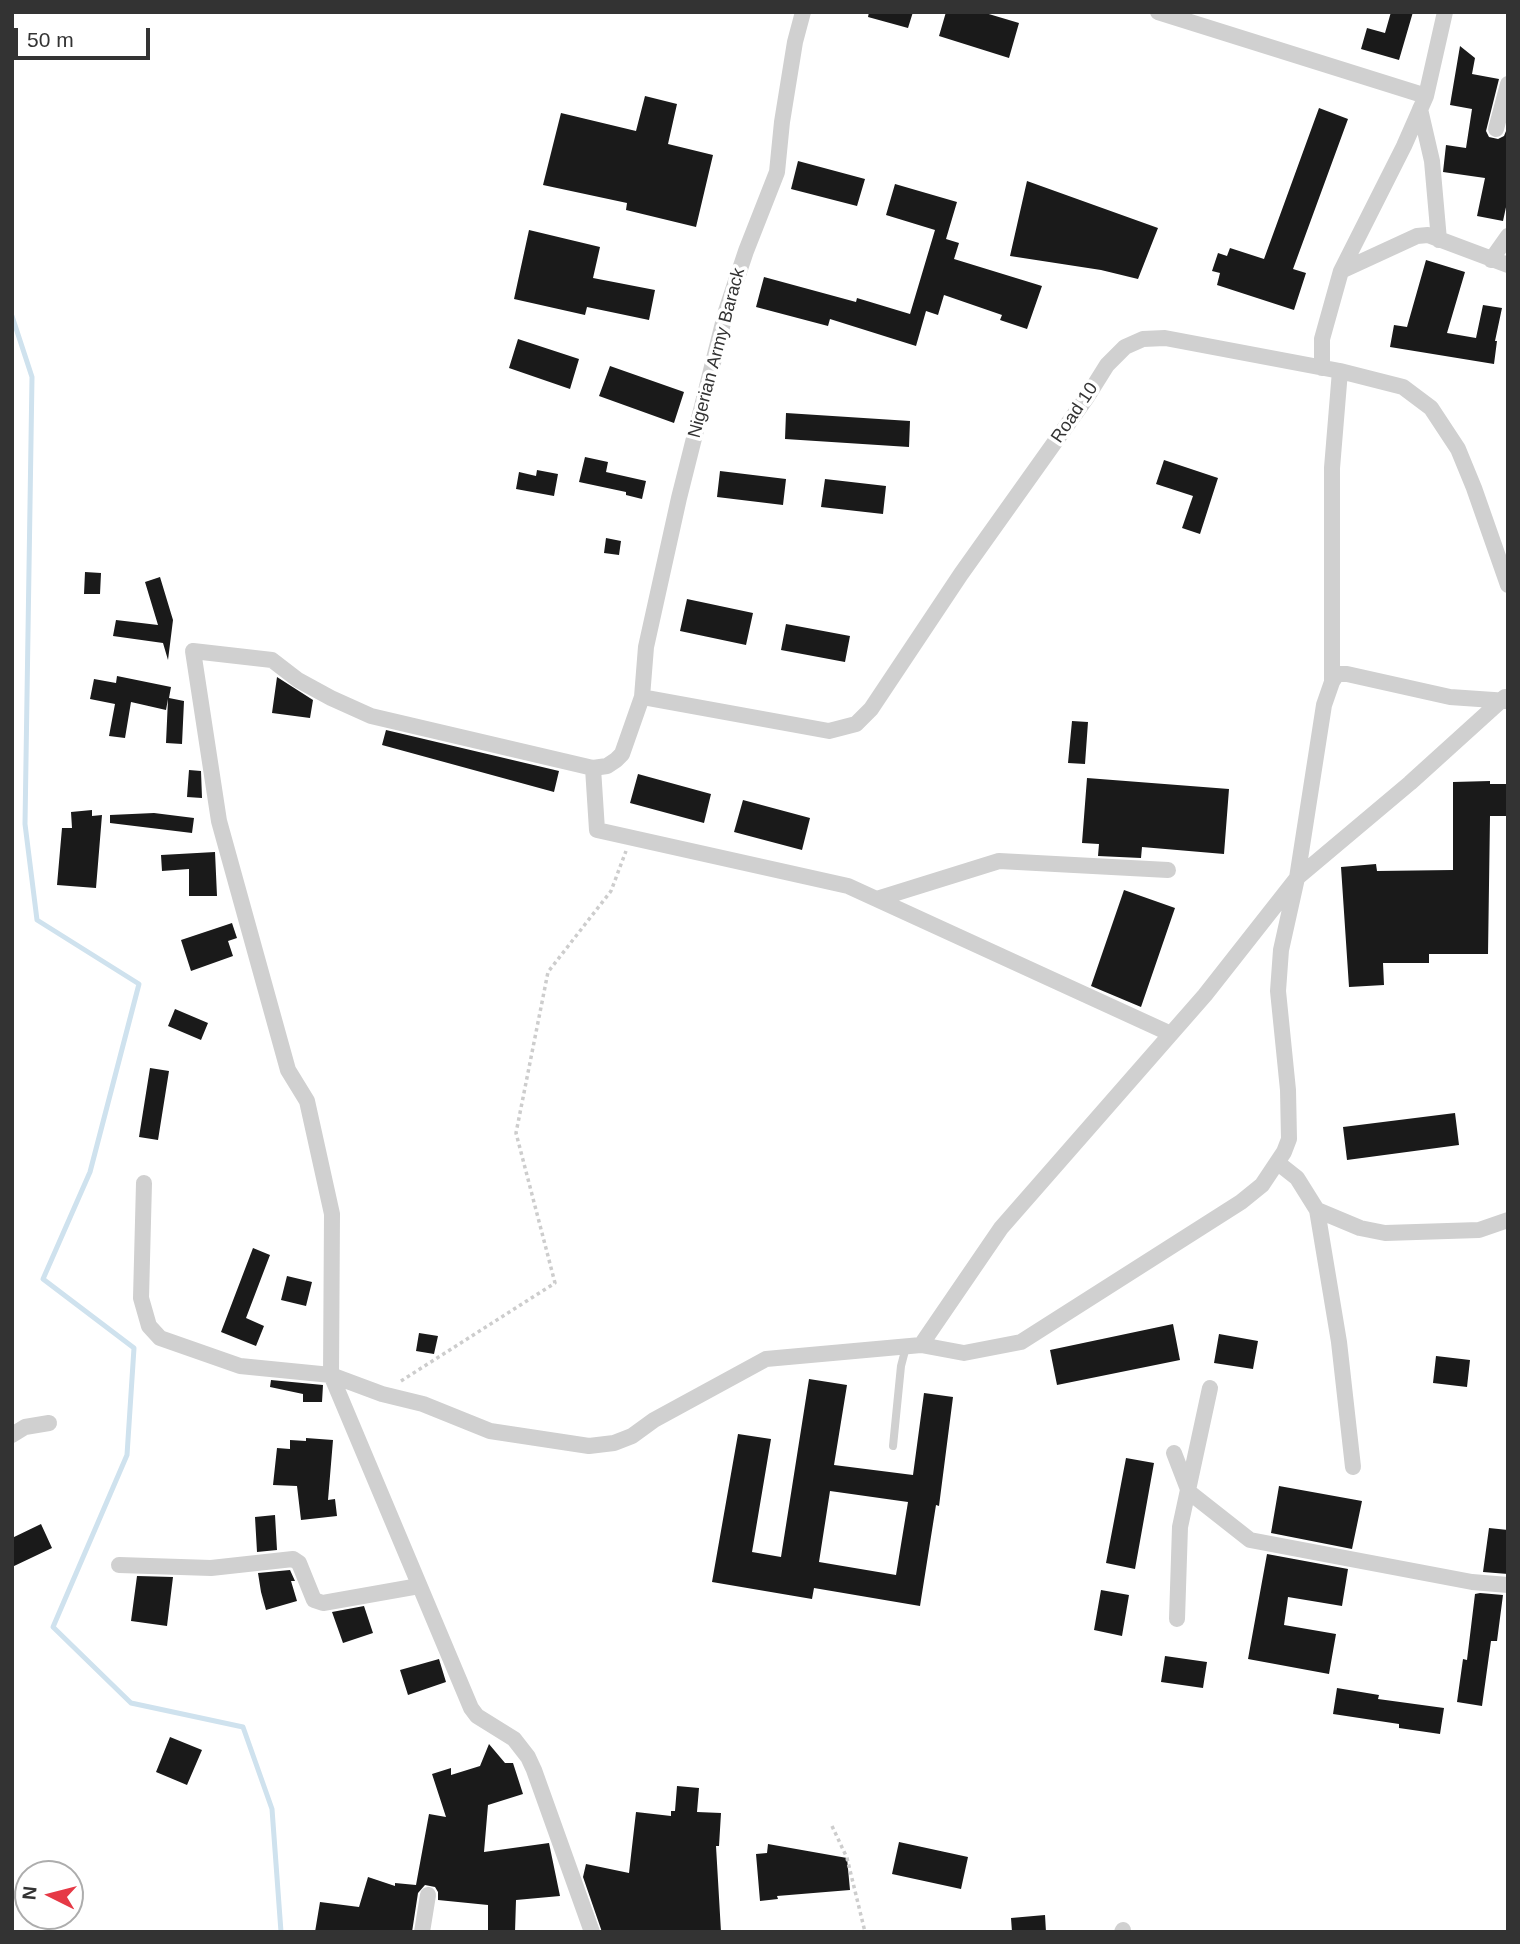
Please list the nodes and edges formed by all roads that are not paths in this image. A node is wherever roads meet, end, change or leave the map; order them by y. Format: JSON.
{"nodes":[{"id":1,"x":803,"y":12,"type":"edge"},
{"id":2,"x":1158,"y":12,"type":"edge"},
{"id":3,"x":1445,"y":12,"type":"edge"},
{"id":4,"x":1508,"y":84,"type":"edge"},
{"id":5,"x":1423,"y":102,"type":"junction"},
{"id":6,"x":1496,"y":129,"type":"dead end"},
{"id":7,"x":1508,"y":236,"type":"edge"},
{"id":8,"x":1438,"y":240,"type":"junction"},
{"id":9,"x":1491,"y":260,"type":"junction"},
{"id":10,"x":1508,"y":265,"type":"edge"},
{"id":11,"x":1341,"y":271,"type":"junction"},
{"id":12,"x":1322,"y":368,"type":"junction"},
{"id":13,"x":1340,"y":371,"type":"junction"},
{"id":14,"x":1508,"y":586,"type":"edge"},
{"id":15,"x":1332,"y":682,"type":"junction"},
{"id":16,"x":642,"y":697,"type":"junction"},
{"id":17,"x":1506,"y":698,"type":"edge"},
{"id":18,"x":593,"y":768,"type":"junction"},
{"id":19,"x":1167,"y":870,"type":"dead end"},
{"id":20,"x":1297,"y":878,"type":"junction"},
{"id":21,"x":877,"y":899,"type":"junction"},
{"id":22,"x":1171,"y":1034,"type":"junction"},
{"id":23,"x":1278,"y":1163,"type":"junction"},
{"id":24,"x":144,"y":1183,"type":"dead end"},
{"id":25,"x":1317,"y":1210,"type":"junction"},
{"id":26,"x":1508,"y":1220,"type":"edge"},
{"id":27,"x":914,"y":1346,"type":"junction"},
{"id":28,"x":331,"y":1375,"type":"junction"},
{"id":29,"x":1210,"y":1388,"type":"dead end"},
{"id":30,"x":49,"y":1423,"type":"dead end"},
{"id":31,"x":12,"y":1435,"type":"edge"},
{"id":32,"x":893,"y":1446,"type":"dead end"},
{"id":33,"x":1174,"y":1453,"type":"dead end"},
{"id":34,"x":1353,"y":1467,"type":"dead end"},
{"id":35,"x":1189,"y":1492,"type":"junction"},
{"id":36,"x":119,"y":1565,"type":"dead end"},
{"id":37,"x":419,"y":1586,"type":"junction"},
{"id":38,"x":1508,"y":1586,"type":"edge"},
{"id":39,"x":1177,"y":1619,"type":"dead end"},
{"id":40,"x":428,"y":1895,"type":"dead end"},
{"id":41,"x":422,"y":1932,"type":"edge"},
{"id":42,"x":592,"y":1932,"type":"edge"}],
"edges":[{"from":1,"to":16,"type":"street","name":"Nigerian Army Barack"},
{"from":2,"to":5,"type":"street"},
{"from":3,"to":5,"type":"street"},
{"from":4,"to":6,"type":"street"},
{"from":5,"to":8,"type":"street"},
{"from":5,"to":11,"type":"street"},
{"from":7,"to":9,"type":"street"},
{"from":8,"to":9,"type":"street"},
{"from":8,"to":11,"type":"street"},
{"from":9,"to":10,"type":"street"},
{"from":11,"to":12,"type":"street"},
{"from":12,"to":13,"type":"street","name":"Road 10"},
{"from":12,"to":16,"type":"street","name":"Road 10"},
{"from":13,"to":14,"type":"street","name":"Road 10"},
{"from":13,"to":15,"type":"street"},
{"from":15,"to":17,"type":"street"},
{"from":15,"to":20,"type":"street"},
{"from":16,"to":18,"type":"street","name":"Nigerian Army Barack"},
{"from":17,"to":20,"type":"street"},
{"from":18,"to":21,"type":"street"},
{"from":18,"to":28,"type":"street"},
{"from":19,"to":21,"type":"street"},
{"from":20,"to":22,"type":"street"},
{"from":20,"to":23,"type":"street"},
{"from":21,"to":22,"type":"street"},
{"from":22,"to":27,"type":"street"},
{"from":23,"to":25,"type":"street"},
{"from":23,"to":27,"type":"street"},
{"from":24,"to":28,"type":"street"},
{"from":25,"to":26,"type":"street"},
{"from":25,"to":34,"type":"street"},
{"from":27,"to":28,"type":"street"},
{"from":27,"to":32,"type":"lane"},
{"from":28,"to":37,"type":"street"},
{"from":29,"to":35,"type":"street"},
{"from":30,"to":31,"type":"street"},
{"from":33,"to":35,"type":"street"},
{"from":35,"to":38,"type":"street"},
{"from":35,"to":39,"type":"street"},
{"from":36,"to":37,"type":"street"},
{"from":37,"to":42,"type":"street"},
{"from":40,"to":41,"type":"street"}]}
